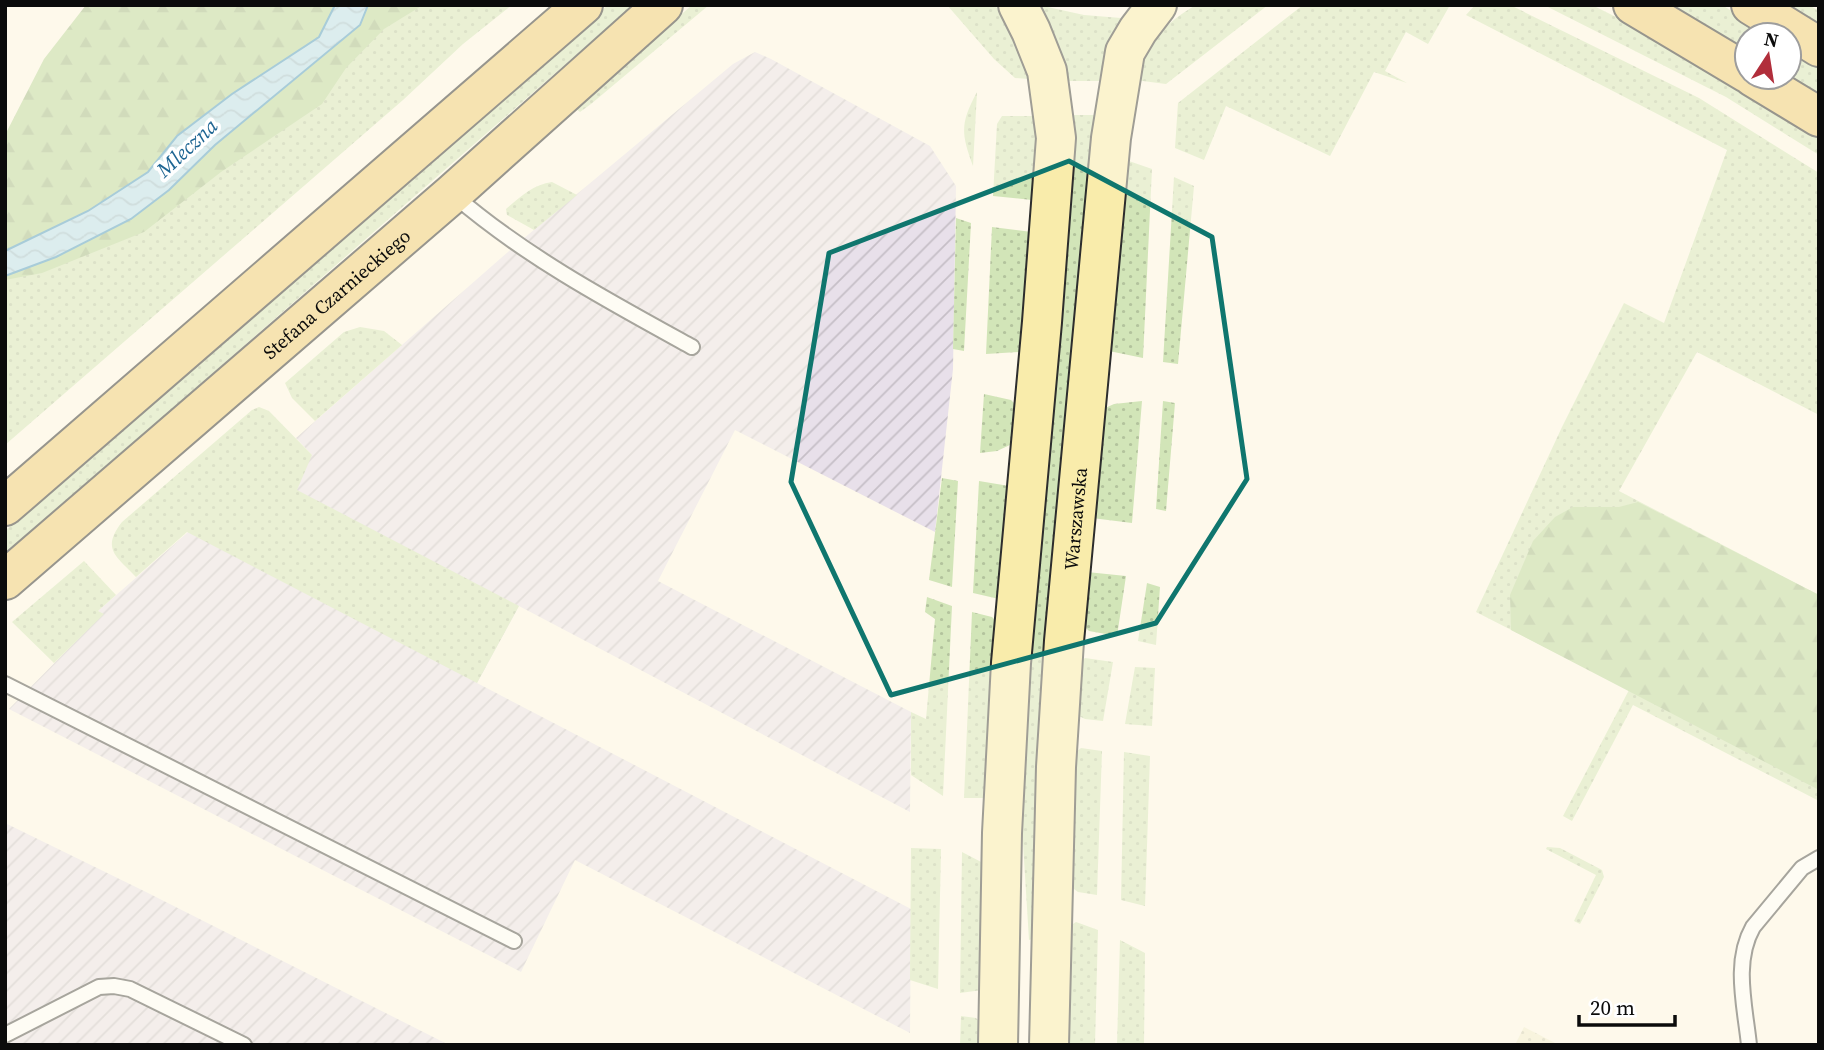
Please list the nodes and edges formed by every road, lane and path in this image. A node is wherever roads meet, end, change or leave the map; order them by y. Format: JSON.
{"nodes":[{"id":1,"x":583,"y":5,"type":"edge"},
{"id":2,"x":663,"y":5,"type":"edge"},
{"id":3,"x":1018,"y":5,"type":"edge"},
{"id":4,"x":1157,"y":5,"type":"edge"},
{"id":5,"x":1633,"y":5,"type":"edge"},
{"id":6,"x":1751,"y":5,"type":"edge"},
{"id":7,"x":1819,"y":47,"type":"edge"},
{"id":8,"x":1733,"y":65,"type":"edge"},
{"id":9,"x":1776,"y":91,"type":"edge"},
{"id":10,"x":1819,"y":117,"type":"edge"},
{"id":11,"x":452,"y":194,"type":"junction"},
{"id":12,"x":692,"y":347,"type":"dead end"},
{"id":13,"x":5,"y":506,"type":"edge"},
{"id":14,"x":5,"y":580,"type":"edge"},
{"id":15,"x":5,"y":684,"type":"edge"},
{"id":16,"x":1819,"y":858,"type":"edge"},
{"id":17,"x":514,"y":941,"type":"dead end"},
{"id":18,"x":5,"y":1035,"type":"edge"},
{"id":19,"x":244,"y":1045,"type":"edge"},
{"id":20,"x":998,"y":1045,"type":"edge"},
{"id":21,"x":1049,"y":1045,"type":"edge"},
{"id":22,"x":1749,"y":1045,"type":"edge"}],
"edges":[{"from":1,"to":13,"type":"main road"},
{"from":2,"to":11,"type":"main road","name":"Stefana Czarnieckiego"},
{"from":3,"to":20,"type":"main road"},
{"from":4,"to":21,"type":"main road","name":"Warszawska"},
{"from":5,"to":8,"type":"main road"},
{"from":6,"to":7,"type":"main road"},
{"from":9,"to":10,"type":"main road"},
{"from":11,"to":12,"type":"lane"},
{"from":11,"to":14,"type":"main road","name":"Stefana Czarnieckiego"},
{"from":15,"to":17,"type":"lane"},
{"from":16,"to":22,"type":"lane"},
{"from":18,"to":19,"type":"lane"}]}
